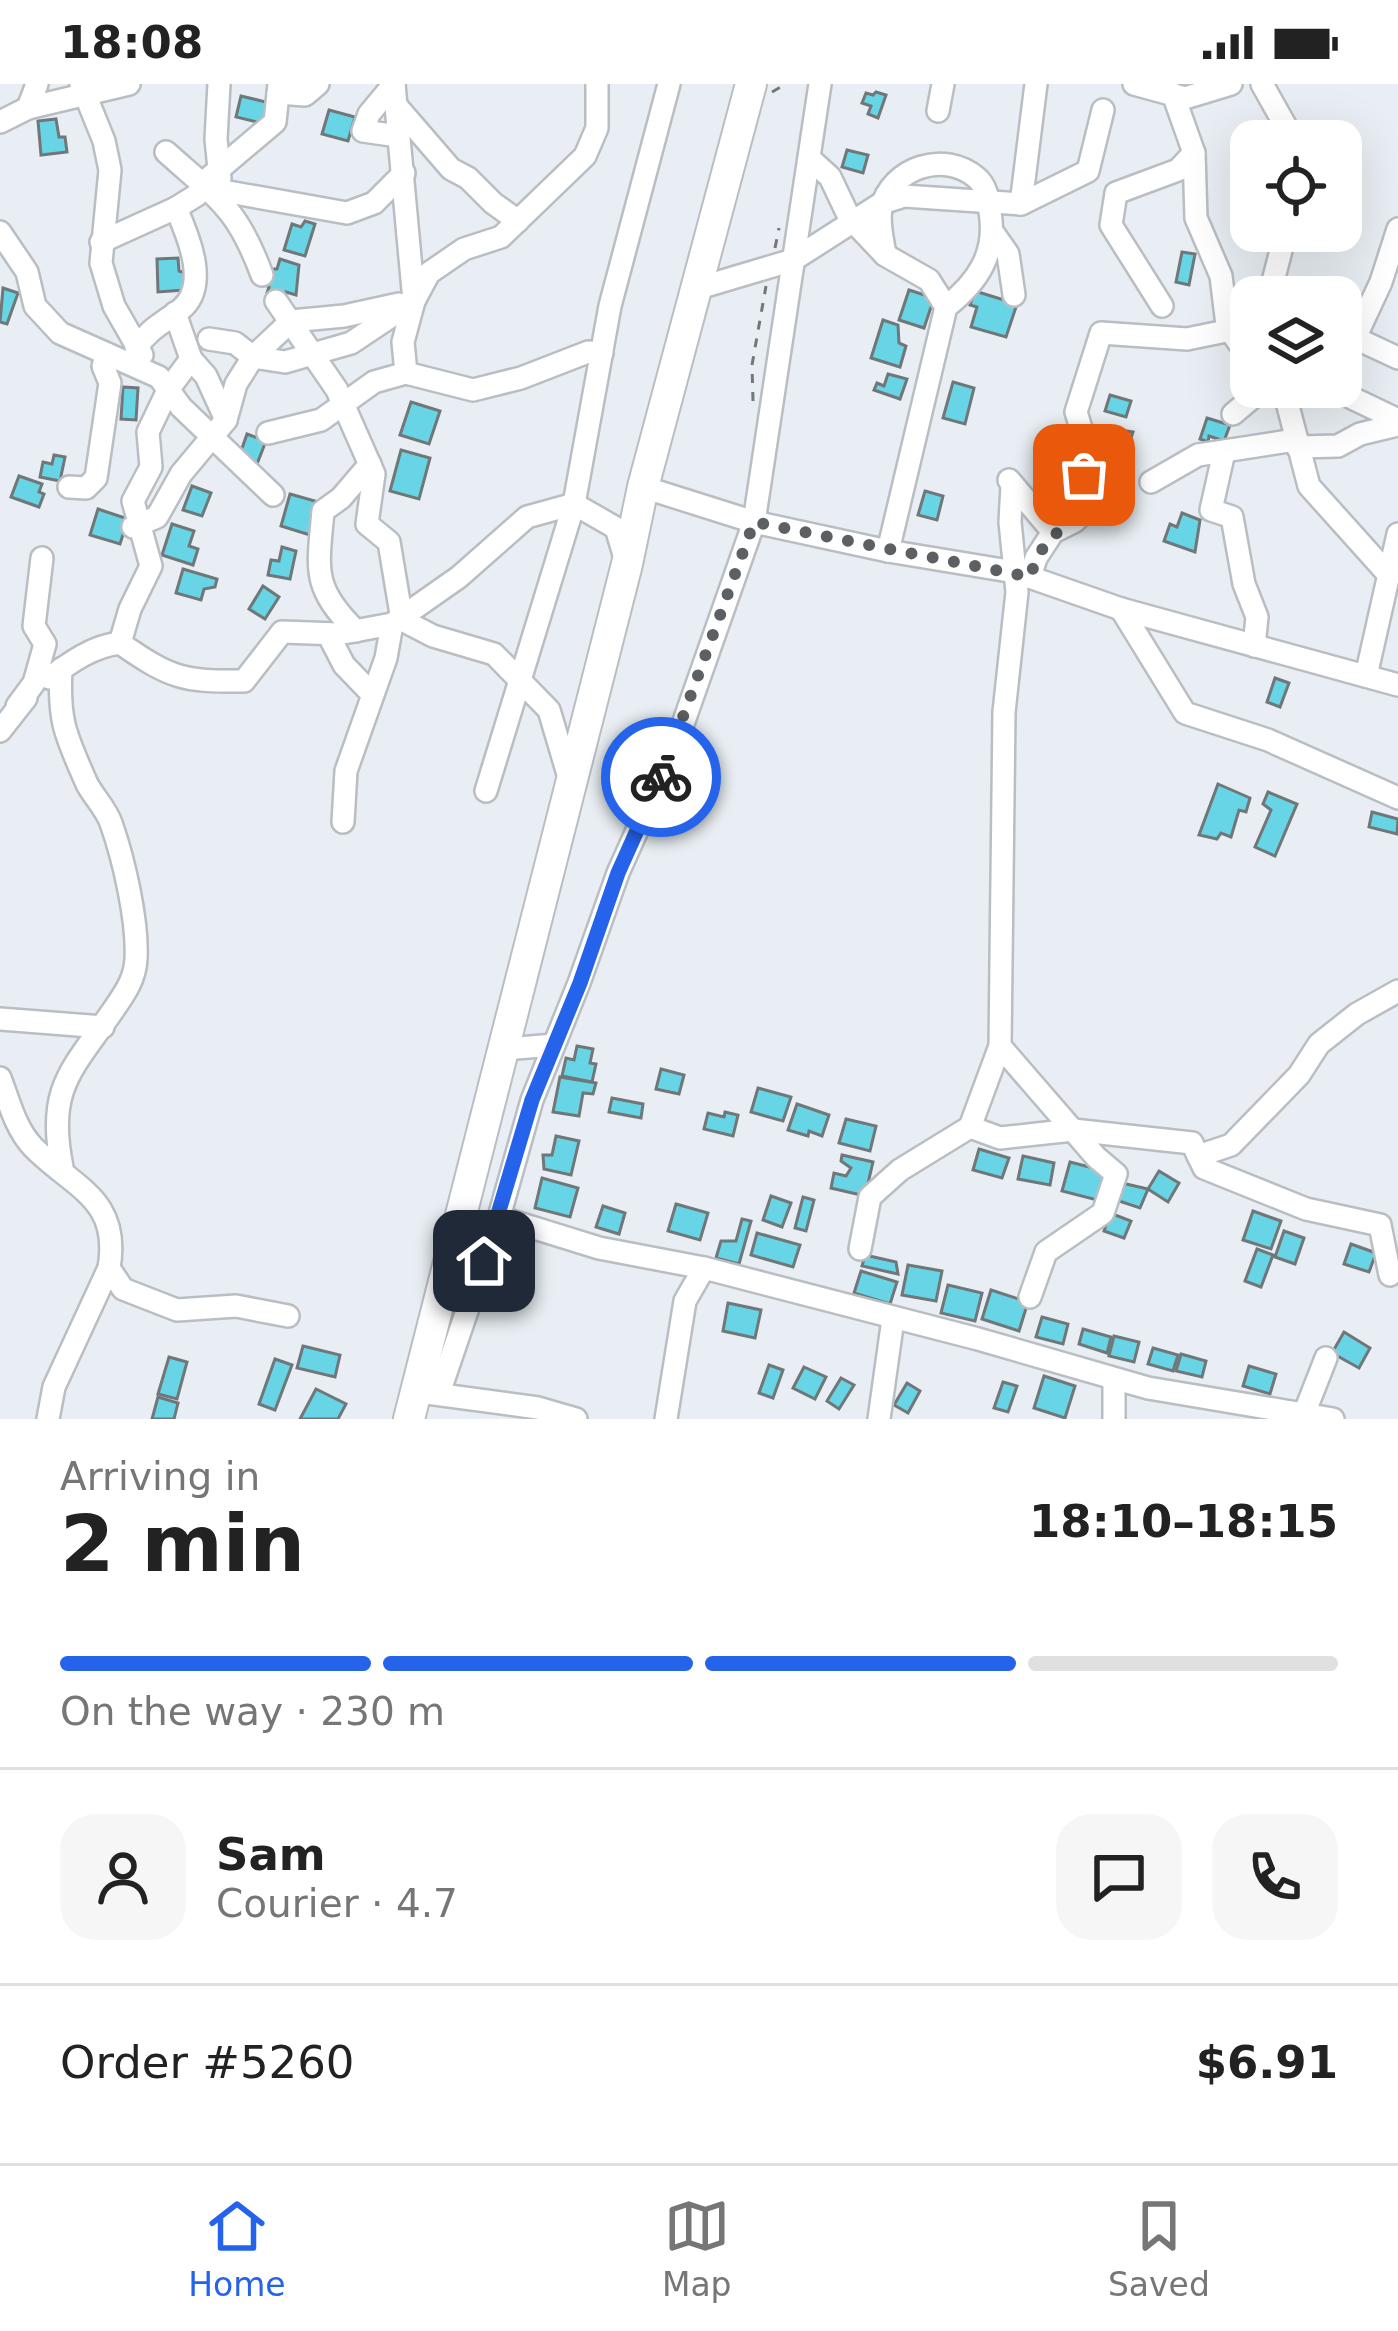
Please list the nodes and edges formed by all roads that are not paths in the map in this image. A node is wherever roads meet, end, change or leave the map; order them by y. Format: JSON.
{"nodes":[{"id":1,"x":37,"y":84,"type":"edge"},
{"id":2,"x":129,"y":84,"type":"edge"},
{"id":3,"x":219,"y":84,"type":"edge"},
{"id":4,"x":318,"y":84,"type":"edge"},
{"id":5,"x":597,"y":84,"type":"edge"},
{"id":6,"x":669,"y":84,"type":"edge"},
{"id":7,"x":752,"y":84,"type":"edge"},
{"id":8,"x":820,"y":84,"type":"edge"},
{"id":9,"x":943,"y":84,"type":"edge"},
{"id":10,"x":1036,"y":84,"type":"edge"},
{"id":11,"x":1134,"y":84,"type":"edge"},
{"id":12,"x":1231,"y":84,"type":"edge"},
{"id":13,"x":1263,"y":84,"type":"edge"},
{"id":14,"x":279,"y":89,"type":"edge"},
{"id":15,"x":85,"y":90,"type":"edge"},
{"id":16,"x":394,"y":90,"type":"edge"},
{"id":17,"x":1173,"y":94,"type":"junction"},
{"id":18,"x":28,"y":108,"type":"junction"},
{"id":19,"x":1103,"y":110,"type":"dead end"},
{"id":20,"x":938,"y":111,"type":"dead end"},
{"id":21,"x":1283,"y":120,"type":"edge"},
{"id":22,"x":0,"y":122,"type":"edge"},
{"id":23,"x":398,"y":136,"type":"junction"},
{"id":24,"x":166,"y":152,"type":"dead end"},
{"id":25,"x":1195,"y":153,"type":"junction"},
{"id":26,"x":809,"y":158,"type":"junction"},
{"id":27,"x":404,"y":173,"type":"junction"},
{"id":28,"x":218,"y":187,"type":"junction"},
{"id":29,"x":988,"y":199,"type":"junction"},
{"id":30,"x":882,"y":203,"type":"junction"},
{"id":31,"x":1021,"y":204,"type":"junction"},
{"id":32,"x":176,"y":208,"type":"junction"},
{"id":33,"x":518,"y":221,"type":"junction"},
{"id":34,"x":855,"y":222,"type":"junction"},
{"id":35,"x":1398,"y":229,"type":"edge"},
{"id":36,"x":0,"y":232,"type":"edge"},
{"id":37,"x":994,"y":234,"type":"junction"},
{"id":38,"x":101,"y":242,"type":"junction"},
{"id":39,"x":885,"y":256,"type":"junction"},
{"id":40,"x":794,"y":260,"type":"junction"},
{"id":41,"x":262,"y":275,"type":"dead end"},
{"id":42,"x":699,"y":288,"type":"junction"},
{"id":43,"x":1013,"y":295,"type":"dead end"},
{"id":44,"x":276,"y":301,"type":"dead end"},
{"id":45,"x":414,"y":301,"type":"junction"},
{"id":46,"x":1162,"y":306,"type":"dead end"},
{"id":47,"x":946,"y":307,"type":"junction"},
{"id":48,"x":175,"y":313,"type":"junction"},
{"id":49,"x":1362,"y":317,"type":"edge"},
{"id":50,"x":290,"y":321,"type":"junction"},
{"id":51,"x":1230,"y":325,"type":"edge"},
{"id":52,"x":1230,"y":330,"type":"edge"},
{"id":53,"x":209,"y":339,"type":"dead end"},
{"id":54,"x":1362,"y":346,"type":"edge"},
{"id":55,"x":136,"y":348,"type":"junction"},
{"id":56,"x":602,"y":353,"type":"junction"},
{"id":57,"x":106,"y":354,"type":"junction"},
{"id":58,"x":315,"y":355,"type":"junction"},
{"id":59,"x":254,"y":357,"type":"junction"},
{"id":60,"x":1398,"y":358,"type":"edge"},
{"id":61,"x":191,"y":359,"type":"junction"},
{"id":62,"x":406,"y":373,"type":"junction"},
{"id":63,"x":164,"y":383,"type":"junction"},
{"id":64,"x":1362,"y":404,"type":"edge"},
{"id":65,"x":345,"y":406,"type":"junction"},
{"id":66,"x":1239,"y":408,"type":"edge"},
{"id":67,"x":1288,"y":408,"type":"edge"},
{"id":68,"x":1232,"y":414,"type":"dead end"},
{"id":69,"x":1398,"y":422,"type":"edge"},
{"id":70,"x":220,"y":429,"type":"junction"},
{"id":71,"x":268,"y":433,"type":"dead end"},
{"id":72,"x":1296,"y":443,"type":"junction"},
{"id":73,"x":1224,"y":452,"type":"junction"},
{"id":74,"x":370,"y":464,"type":"junction"},
{"id":75,"x":1151,"y":482,"type":"dead end"},
{"id":76,"x":1116,"y":486,"type":"dead end"},
{"id":77,"x":643,"y":487,"type":"junction"},
{"id":78,"x":69,"y":488,"type":"dead end"},
{"id":79,"x":272,"y":495,"type":"dead end"},
{"id":80,"x":1095,"y":500,"type":"junction"},
{"id":81,"x":574,"y":504,"type":"junction"},
{"id":82,"x":754,"y":522,"type":"junction"},
{"id":83,"x":137,"y":527,"type":"junction"},
{"id":84,"x":615,"y":528,"type":"junction"},
{"id":85,"x":1053,"y":532,"type":"junction"},
{"id":86,"x":1398,"y":534,"type":"edge"},
{"id":87,"x":888,"y":551,"type":"junction"},
{"id":88,"x":42,"y":558,"type":"dead end"},
{"id":89,"x":627,"y":564,"type":"junction"},
{"id":90,"x":1022,"y":574,"type":"junction"},
{"id":91,"x":1388,"y":574,"type":"junction"},
{"id":92,"x":1120,"y":610,"type":"junction"},
{"id":93,"x":397,"y":622,"type":"junction"},
{"id":94,"x":356,"y":631,"type":"junction"},
{"id":95,"x":328,"y":634,"type":"junction"},
{"id":96,"x":120,"y":643,"type":"junction"},
{"id":97,"x":1254,"y":646,"type":"junction"},
{"id":98,"x":61,"y":669,"type":"junction"},
{"id":99,"x":1366,"y":676,"type":"junction"},
{"id":100,"x":521,"y":683,"type":"junction"},
{"id":101,"x":1398,"y":685,"type":"edge"},
{"id":102,"x":372,"y":694,"type":"junction"},
{"id":103,"x":17,"y":706,"type":"junction"},
{"id":104,"x":0,"y":730,"type":"edge"},
{"id":105,"x":570,"y":782,"type":"junction"},
{"id":106,"x":486,"y":791,"type":"dead end"},
{"id":107,"x":1398,"y":798,"type":"edge"},
{"id":108,"x":343,"y":822,"type":"dead end"},
{"id":109,"x":1398,"y":992,"type":"edge"},
{"id":110,"x":0,"y":1019,"type":"edge"},
{"id":111,"x":103,"y":1028,"type":"junction"},
{"id":112,"x":554,"y":1045,"type":"junction"},
{"id":113,"x":1000,"y":1046,"type":"junction"},
{"id":114,"x":504,"y":1049,"type":"junction"},
{"id":115,"x":0,"y":1078,"type":"edge"},
{"id":116,"x":970,"y":1127,"type":"junction"},
{"id":117,"x":1072,"y":1130,"type":"junction"},
{"id":118,"x":1198,"y":1156,"type":"junction"},
{"id":119,"x":62,"y":1167,"type":"junction"},
{"id":120,"x":499,"y":1217,"type":"junction"},
{"id":121,"x":860,"y":1250,"type":"dead end"},
{"id":122,"x":110,"y":1268,"type":"junction"},
{"id":123,"x":704,"y":1268,"type":"junction"},
{"id":124,"x":1390,"y":1275,"type":"dead end"},
{"id":125,"x":1030,"y":1297,"type":"dead end"},
{"id":126,"x":288,"y":1316,"type":"dead end"},
{"id":127,"x":893,"y":1319,"type":"junction"},
{"id":128,"x":1326,"y":1358,"type":"dead end"},
{"id":129,"x":1114,"y":1378,"type":"junction"},
{"id":130,"x":421,"y":1401,"type":"edge"},
{"id":131,"x":1302,"y":1416,"type":"edge"},
{"id":132,"x":48,"y":1419,"type":"edge"},
{"id":133,"x":576,"y":1419,"type":"edge"},
{"id":134,"x":665,"y":1419,"type":"edge"},
{"id":135,"x":879,"y":1419,"type":"edge"},
{"id":136,"x":1114,"y":1419,"type":"edge"},
{"id":137,"x":1333,"y":1419,"type":"edge"}],
"edges":[{"from":1,"to":18,"type":"street"},
{"from":2,"to":15,"type":"street"},
{"from":3,"to":28,"type":"street"},
{"from":4,"to":14,"type":"street"},
{"from":5,"to":33,"type":"street"},
{"from":6,"to":56,"type":"street"},
{"from":7,"to":42,"type":"highway"},
{"from":8,"to":26,"type":"street"},
{"from":9,"to":20,"type":"street"},
{"from":10,"to":31,"type":"street"},
{"from":11,"to":17,"type":"street"},
{"from":12,"to":17,"type":"street"},
{"from":13,"to":21,"type":"street"},
{"from":14,"to":28,"type":"street"},
{"from":15,"to":18,"type":"street"},
{"from":15,"to":38,"type":"street"},
{"from":16,"to":23,"type":"street"},
{"from":16,"to":23,"type":"street"},
{"from":16,"to":33,"type":"street"},
{"from":17,"to":25,"type":"street"},
{"from":18,"to":22,"type":"street"},
{"from":19,"to":31,"type":"street"},
{"from":23,"to":27,"type":"street"},
{"from":24,"to":28,"type":"street"},
{"from":25,"to":46,"type":"street"},
{"from":25,"to":51,"type":"street"},
{"from":26,"to":34,"type":"street"},
{"from":26,"to":40,"type":"street"},
{"from":27,"to":28,"type":"street"},
{"from":27,"to":45,"type":"street"},
{"from":28,"to":32,"type":"street"},
{"from":28,"to":41,"type":"street"},
{"from":29,"to":30,"type":"street"},
{"from":29,"to":30,"type":"street"},
{"from":29,"to":31,"type":"street"},
{"from":29,"to":37,"type":"street"},
{"from":30,"to":34,"type":"street"},
{"from":30,"to":39,"type":"street"},
{"from":32,"to":38,"type":"street"},
{"from":32,"to":48,"type":"street"},
{"from":33,"to":45,"type":"street"},
{"from":34,"to":39,"type":"street"},
{"from":34,"to":40,"type":"street"},
{"from":35,"to":49,"type":"street"},
{"from":36,"to":57,"type":"street"},
{"from":37,"to":43,"type":"street"},
{"from":37,"to":47,"type":"street"},
{"from":38,"to":55,"type":"street"},
{"from":39,"to":47,"type":"street"},
{"from":40,"to":42,"type":"street"},
{"from":40,"to":82,"type":"street"},
{"from":42,"to":77,"type":"highway"},
{"from":44,"to":50,"type":"street"},
{"from":45,"to":50,"type":"street"},
{"from":45,"to":58,"type":"street"},
{"from":45,"to":62,"type":"street"},
{"from":47,"to":87,"type":"street"},
{"from":48,"to":55,"type":"street"},
{"from":48,"to":61,"type":"street"},
{"from":50,"to":58,"type":"street"},
{"from":50,"to":59,"type":"street"},
{"from":52,"to":80,"type":"street"},
{"from":53,"to":59,"type":"street"},
{"from":54,"to":60,"type":"street"},
{"from":55,"to":63,"type":"street"},
{"from":56,"to":62,"type":"street"},
{"from":56,"to":81,"type":"street"},
{"from":57,"to":63,"type":"street"},
{"from":57,"to":78,"type":"street"},
{"from":58,"to":59,"type":"street"},
{"from":58,"to":65,"type":"street"},
{"from":59,"to":70,"type":"street"},
{"from":61,"to":63,"type":"street"},
{"from":61,"to":70,"type":"street"},
{"from":62,"to":65,"type":"street"},
{"from":63,"to":70,"type":"street"},
{"from":63,"to":83,"type":"street"},
{"from":64,"to":69,"type":"street"},
{"from":65,"to":71,"type":"street"},
{"from":65,"to":74,"type":"street"},
{"from":66,"to":68,"type":"street"},
{"from":67,"to":72,"type":"street"},
{"from":69,"to":72,"type":"street"},
{"from":70,"to":79,"type":"street"},
{"from":70,"to":83,"type":"street"},
{"from":72,"to":73,"type":"street"},
{"from":72,"to":91,"type":"street"},
{"from":73,"to":75,"type":"street"},
{"from":73,"to":97,"type":"street"},
{"from":74,"to":93,"type":"street"},
{"from":74,"to":94,"type":"street"},
{"from":76,"to":80,"type":"street"},
{"from":77,"to":82,"type":"street"},
{"from":77,"to":84,"type":"street"},
{"from":77,"to":89,"type":"highway"},
{"from":80,"to":85,"type":"street"},
{"from":81,"to":84,"type":"street"},
{"from":81,"to":93,"type":"street"},
{"from":81,"to":100,"type":"street"},
{"from":82,"to":87,"type":"street"},
{"from":82,"to":112,"type":"street"},
{"from":83,"to":96,"type":"street"},
{"from":84,"to":89,"type":"street"},
{"from":85,"to":90,"type":"street"},
{"from":85,"to":90,"type":"street"},
{"from":86,"to":91,"type":"street"},
{"from":87,"to":90,"type":"street"},
{"from":88,"to":103,"type":"street"},
{"from":89,"to":105,"type":"highway"},
{"from":90,"to":92,"type":"street"},
{"from":90,"to":113,"type":"street"},
{"from":91,"to":99,"type":"street"},
{"from":92,"to":97,"type":"street"},
{"from":92,"to":107,"type":"street"},
{"from":93,"to":94,"type":"street"},
{"from":93,"to":100,"type":"street"},
{"from":93,"to":102,"type":"street"},
{"from":94,"to":95,"type":"street"},
{"from":95,"to":96,"type":"street"},
{"from":95,"to":102,"type":"street"},
{"from":96,"to":98,"type":"street"},
{"from":97,"to":99,"type":"street"},
{"from":98,"to":103,"type":"street"},
{"from":98,"to":111,"type":"street"},
{"from":99,"to":101,"type":"street"},
{"from":100,"to":105,"type":"street"},
{"from":100,"to":106,"type":"street"},
{"from":102,"to":108,"type":"street"},
{"from":103,"to":104,"type":"street"},
{"from":105,"to":114,"type":"highway"},
{"from":109,"to":118,"type":"street"},
{"from":110,"to":111,"type":"street"},
{"from":111,"to":119,"type":"street"},
{"from":112,"to":114,"type":"street"},
{"from":112,"to":120,"type":"street"},
{"from":113,"to":116,"type":"street"},
{"from":113,"to":117,"type":"street"},
{"from":114,"to":130,"type":"highway"},
{"from":115,"to":119,"type":"street"},
{"from":116,"to":117,"type":"street"},
{"from":116,"to":121,"type":"street"},
{"from":117,"to":118,"type":"street"},
{"from":117,"to":125,"type":"street"},
{"from":118,"to":124,"type":"street"},
{"from":119,"to":122,"type":"street"},
{"from":120,"to":123,"type":"street"},
{"from":120,"to":130,"type":"street"},
{"from":122,"to":126,"type":"street"},
{"from":122,"to":132,"type":"street"},
{"from":123,"to":127,"type":"street"},
{"from":123,"to":134,"type":"street"},
{"from":127,"to":129,"type":"street"},
{"from":127,"to":135,"type":"street"},
{"from":128,"to":131,"type":"street"},
{"from":129,"to":131,"type":"street"},
{"from":129,"to":136,"type":"street"},
{"from":130,"to":133,"type":"street"},
{"from":131,"to":137,"type":"street"}]}
